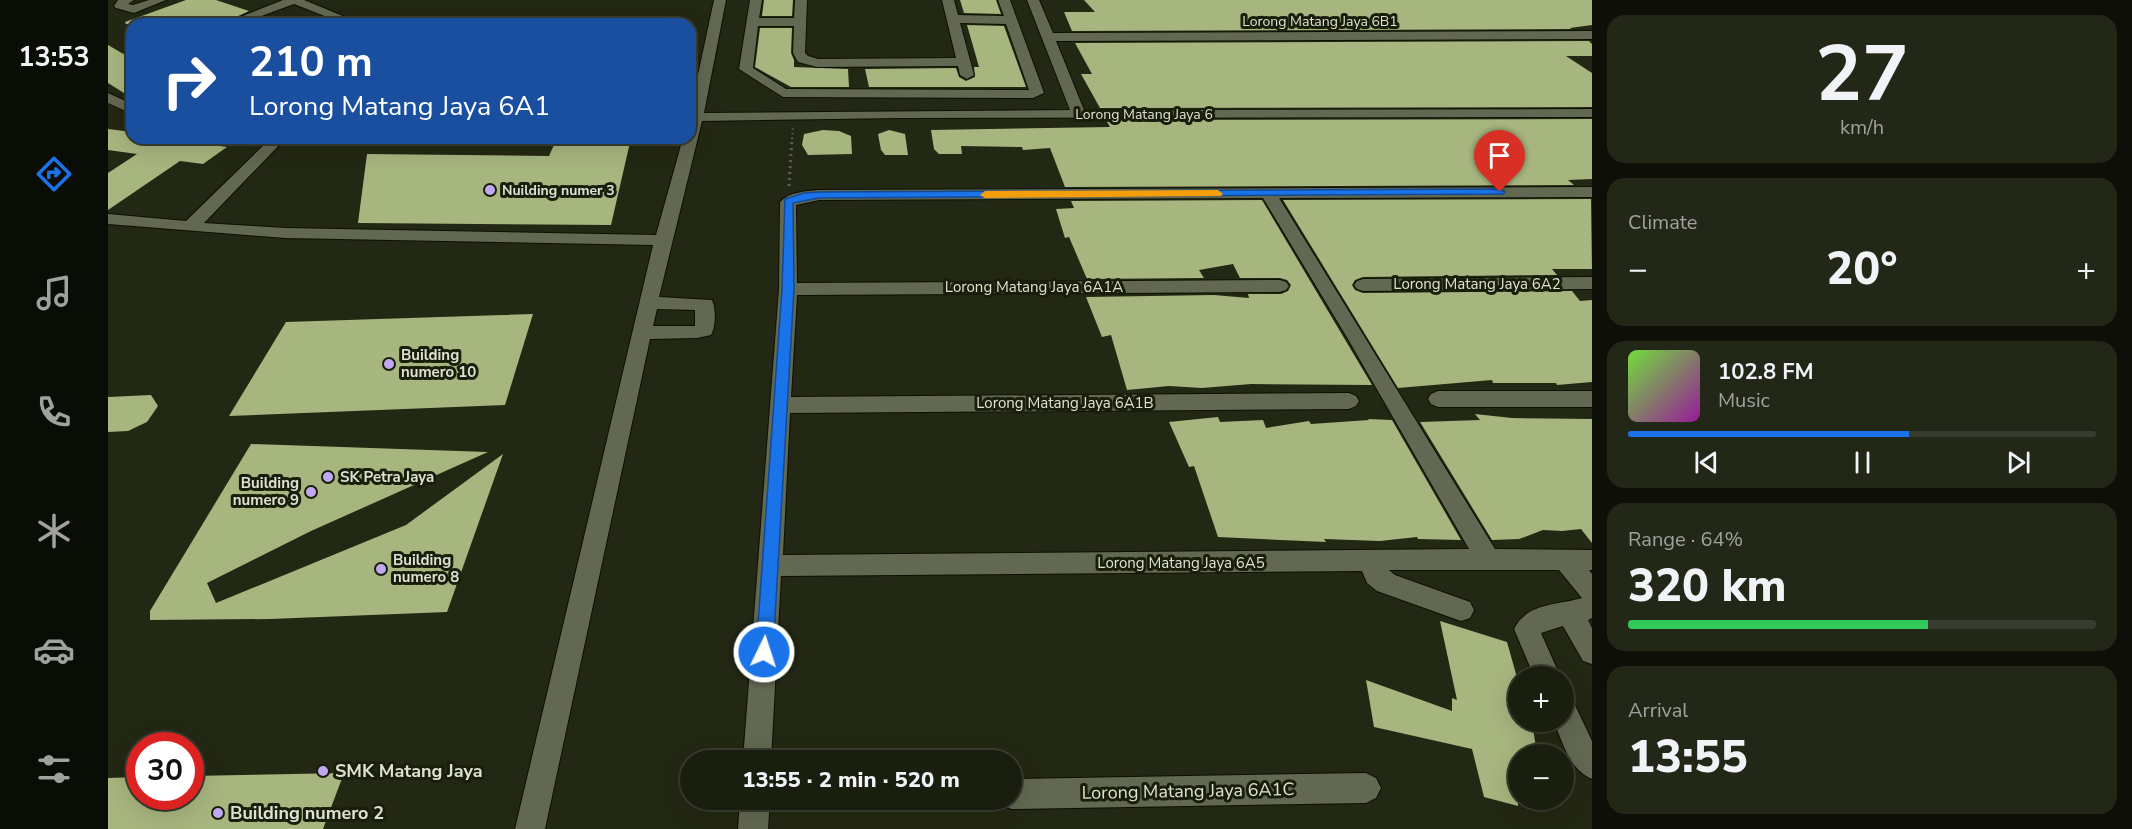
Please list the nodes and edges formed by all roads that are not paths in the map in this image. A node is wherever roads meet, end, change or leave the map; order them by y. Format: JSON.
{"nodes":[{"id":1,"x":128,"y":0,"type":"edge"},
{"id":2,"x":160,"y":0,"type":"edge"},
{"id":3,"x":294,"y":0,"type":"edge"},
{"id":4,"x":720,"y":0,"type":"edge"},
{"id":5,"x":756,"y":0,"type":"edge"},
{"id":6,"x":801,"y":0,"type":"edge"},
{"id":7,"x":948,"y":0,"type":"edge"},
{"id":8,"x":1020,"y":3,"type":"edge"},
{"id":9,"x":313,"y":6,"type":"junction"},
{"id":10,"x":245,"y":18,"type":"edge"},
{"id":11,"x":281,"y":18,"type":"edge"},
{"id":12,"x":342,"y":18,"type":"edge"},
{"id":13,"x":955,"y":20,"type":"junction"},
{"id":14,"x":1010,"y":20,"type":"junction"},
{"id":15,"x":753,"y":22,"type":"junction"},
{"id":16,"x":799,"y":22,"type":"junction"},
{"id":17,"x":1592,"y":35,"type":"edge"},
{"id":18,"x":1048,"y":37,"type":"junction"},
{"id":19,"x":964,"y":62,"type":"junction"},
{"id":20,"x":845,"y":78,"type":"junction"},
{"id":21,"x":898,"y":93,"type":"junction"},
{"id":22,"x":972,"y":93,"type":"junction"},
{"id":23,"x":108,"y":97,"type":"edge"},
{"id":24,"x":126,"y":107,"type":"edge"},
{"id":25,"x":1592,"y":113,"type":"edge"},
{"id":26,"x":900,"y":114,"type":"junction"},
{"id":27,"x":1079,"y":114,"type":"junction"},
{"id":28,"x":696,"y":117,"type":"joint"},
{"id":29,"x":273,"y":144,"type":"edge"},
{"id":30,"x":689,"y":144,"type":"edge"},
{"id":31,"x":1592,"y":192,"type":"edge"},
{"id":32,"x":1268,"y":193,"type":"junction"},
{"id":33,"x":108,"y":219,"type":"edge"},
{"id":34,"x":190,"y":226,"type":"junction"},
{"id":35,"x":663,"y":240,"type":"junction"},
{"id":36,"x":1592,"y":283,"type":"edge"},
{"id":37,"x":1363,"y":285,"type":"dead end"},
{"id":38,"x":1280,"y":286,"type":"dead end"},
{"id":39,"x":788,"y":289,"type":"junction"},
{"id":40,"x":649,"y":303,"type":"junction"},
{"id":41,"x":642,"y":333,"type":"junction"},
{"id":42,"x":1438,"y":399,"type":"dead end"},
{"id":43,"x":1592,"y":399,"type":"edge"},
{"id":44,"x":1349,"y":401,"type":"dead end"},
{"id":45,"x":780,"y":405,"type":"junction"},
{"id":46,"x":1488,"y":559,"type":"junction"},
{"id":47,"x":1566,"y":561,"type":"junction"},
{"id":48,"x":1592,"y":561,"type":"edge"},
{"id":49,"x":1371,"y":562,"type":"junction"},
{"id":50,"x":770,"y":566,"type":"junction"},
{"id":51,"x":1592,"y":592,"type":"edge"},
{"id":52,"x":1583,"y":609,"type":"edge"},
{"id":53,"x":1461,"y":610,"type":"dead end"},
{"id":54,"x":1592,"y":652,"type":"edge"},
{"id":55,"x":1543,"y":666,"type":"edge"},
{"id":56,"x":1572,"y":732,"type":"edge"},
{"id":57,"x":758,"y":750,"type":"edge"},
{"id":58,"x":1592,"y":764,"type":"edge"},
{"id":59,"x":1366,"y":788,"type":"dead end"},
{"id":60,"x":1022,"y":794,"type":"edge"},
{"id":61,"x":754,"y":810,"type":"edge"},
{"id":62,"x":530,"y":829,"type":"edge"},
{"id":63,"x":753,"y":829,"type":"edge"}],
"edges":[{"from":1,"to":2,"type":"street"},
{"from":3,"to":9,"type":"street"},
{"from":3,"to":10,"type":"street"},
{"from":4,"to":28,"type":"street"},
{"from":5,"to":15,"type":"street"},
{"from":6,"to":16,"type":"street"},
{"from":7,"to":13,"type":"street"},
{"from":8,"to":14,"type":"street"},
{"from":8,"to":18,"type":"street"},
{"from":9,"to":11,"type":"street"},
{"from":9,"to":12,"type":"street"},
{"from":13,"to":14,"type":"street"},
{"from":13,"to":19,"type":"street"},
{"from":14,"to":22,"type":"street"},
{"from":15,"to":16,"type":"street"},
{"from":15,"to":20,"type":"street"},
{"from":16,"to":20,"type":"street"},
{"from":17,"to":18,"type":"street","name":"Lorong Matang Jaya 6B1"},
{"from":18,"to":27,"type":"street"},
{"from":19,"to":20,"type":"street"},
{"from":19,"to":22,"type":"street"},
{"from":20,"to":21,"type":"street"},
{"from":21,"to":22,"type":"street"},
{"from":21,"to":26,"type":"street"},
{"from":23,"to":24,"type":"street"},
{"from":25,"to":27,"type":"street","name":"Lorong Matang Jaya 6"},
{"from":26,"to":27,"type":"street","name":"Lorong Matang Jaya 6"},
{"from":26,"to":28,"type":"street","name":"Lorong Matang Jaya 6"},
{"from":29,"to":34,"type":"street"},
{"from":30,"to":35,"type":"street"},
{"from":31,"to":32,"type":"street"},
{"from":32,"to":39,"type":"street"},
{"from":32,"to":46,"type":"street"},
{"from":33,"to":34,"type":"street"},
{"from":34,"to":35,"type":"street"},
{"from":35,"to":40,"type":"street"},
{"from":36,"to":37,"type":"street","name":"Lorong Matang Jaya 6A2"},
{"from":38,"to":39,"type":"street","name":"Lorong Matang Jaya 6A1A"},
{"from":39,"to":45,"type":"street"},
{"from":40,"to":41,"type":"street"},
{"from":40,"to":41,"type":"street"},
{"from":41,"to":62,"type":"street"},
{"from":42,"to":43,"type":"street"},
{"from":44,"to":45,"type":"street","name":"Lorong Matang Jaya 6A1B"},
{"from":45,"to":50,"type":"street"},
{"from":46,"to":47,"type":"street","name":"Lorong Matang Jaya 6A5"},
{"from":46,"to":49,"type":"street","name":"Lorong Matang Jaya 6A5"},
{"from":47,"to":48,"type":"street","name":"Lorong Matang Jaya 6A5"},
{"from":47,"to":51,"type":"street"},
{"from":49,"to":50,"type":"street","name":"Lorong Matang Jaya 6A5"},
{"from":49,"to":53,"type":"street"},
{"from":50,"to":57,"type":"street"},
{"from":52,"to":54,"type":"street"},
{"from":52,"to":55,"type":"street"},
{"from":56,"to":58,"type":"street"},
{"from":59,"to":60,"type":"street","name":"Lorong Matang Jaya 6A1C"},
{"from":61,"to":63,"type":"street"}]}
